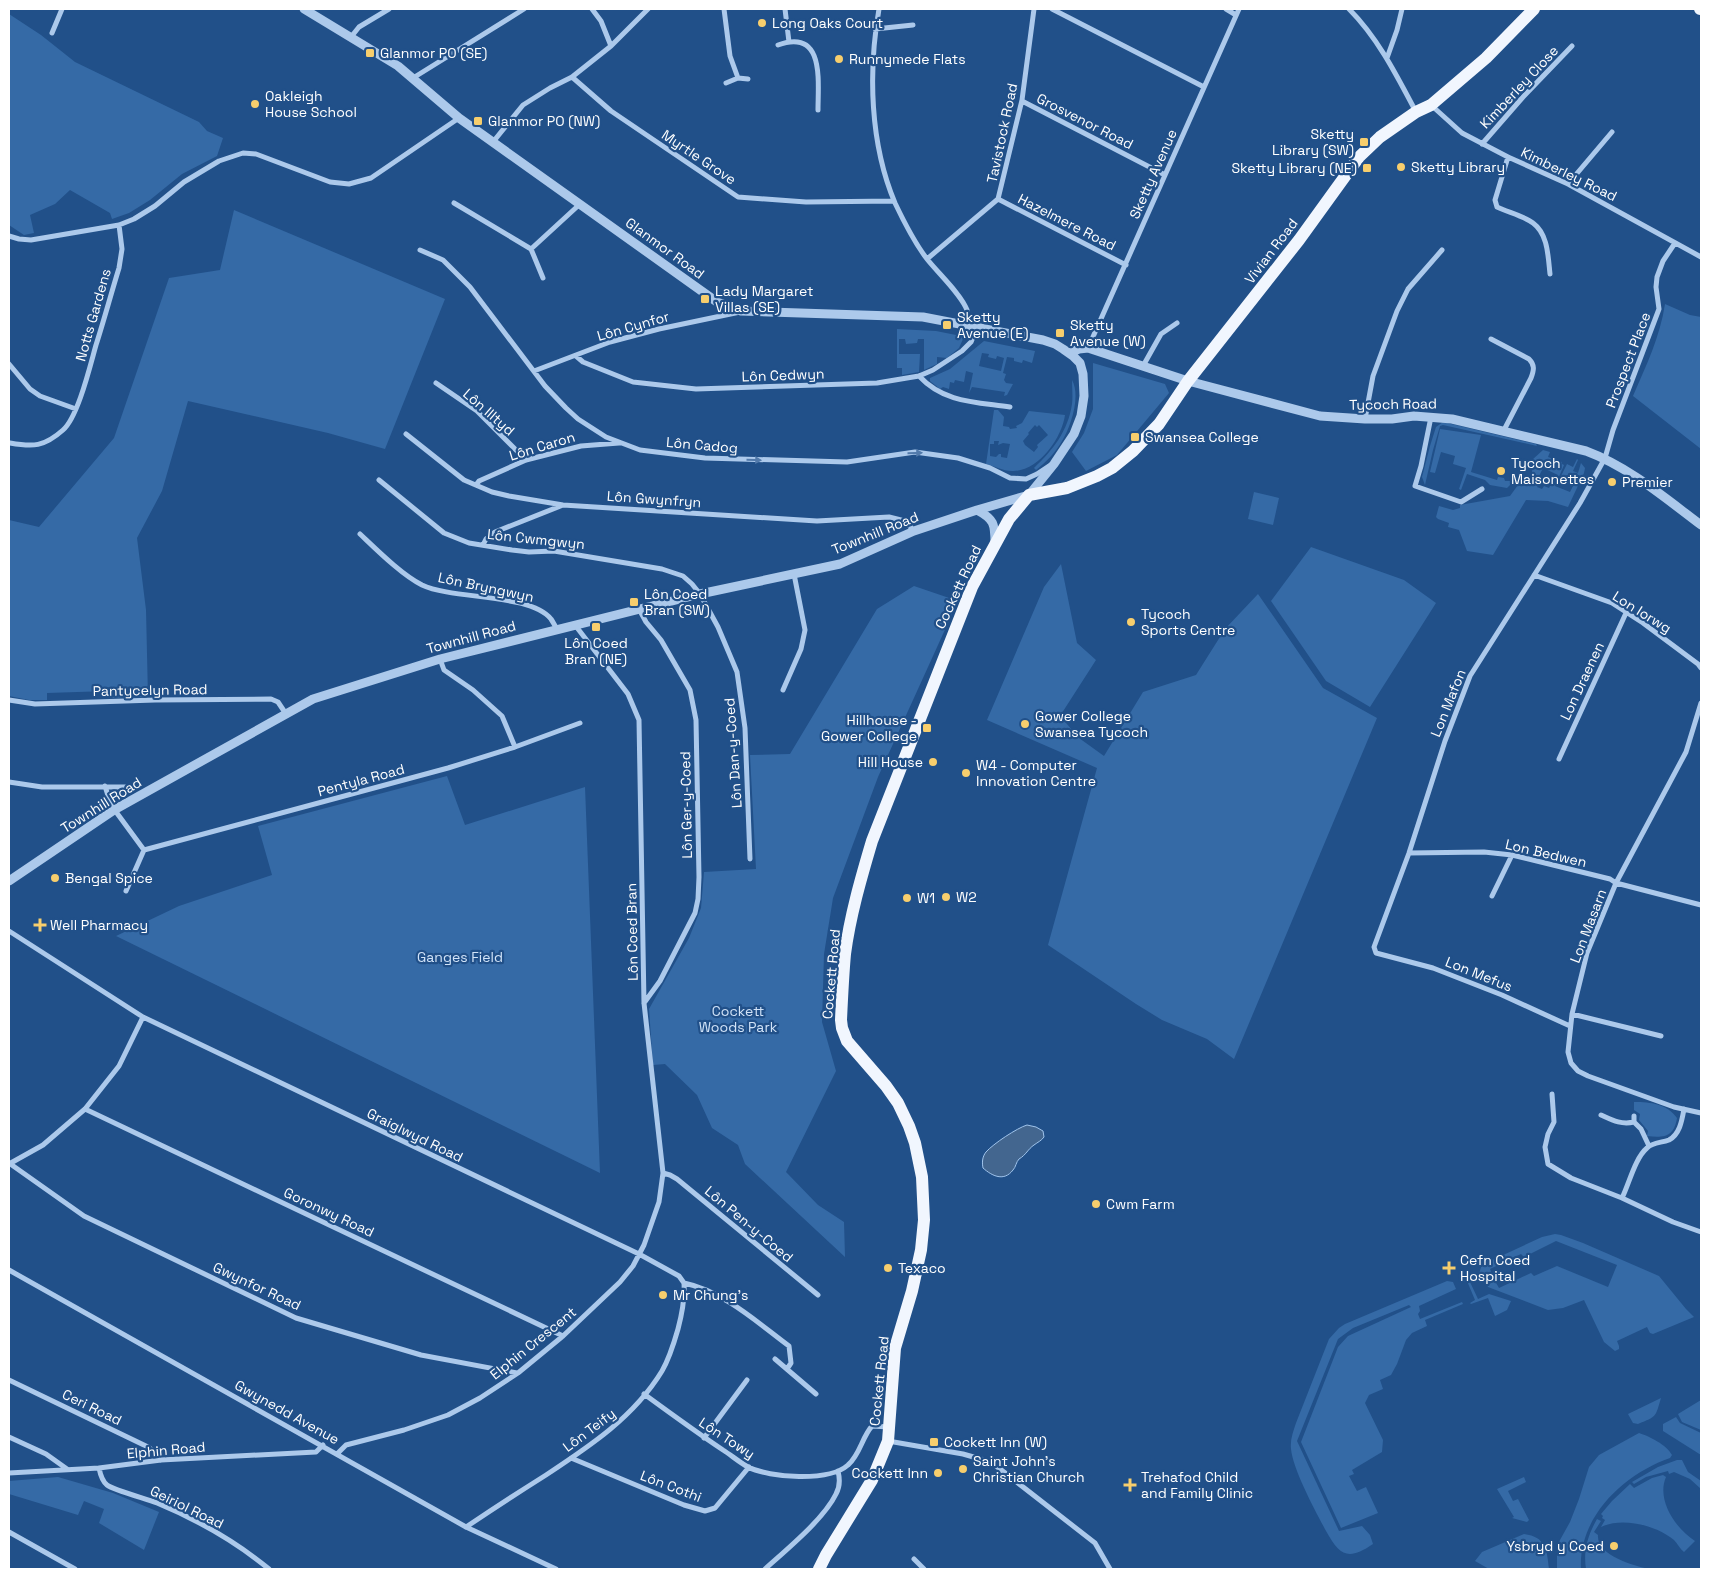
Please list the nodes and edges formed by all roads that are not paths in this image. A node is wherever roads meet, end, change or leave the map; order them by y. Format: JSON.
{"nodes":[{"id":1,"x":62,"y":9,"type":"edge"},
{"id":2,"x":304,"y":9,"type":"edge"},
{"id":3,"x":389,"y":9,"type":"edge"},
{"id":4,"x":524,"y":9,"type":"edge"},
{"id":5,"x":592,"y":9,"type":"edge"},
{"id":6,"x":648,"y":9,"type":"edge"},
{"id":7,"x":724,"y":9,"type":"edge"},
{"id":8,"x":785,"y":9,"type":"edge"},
{"id":9,"x":879,"y":9,"type":"edge"},
{"id":10,"x":1034,"y":9,"type":"edge"},
{"id":11,"x":1052,"y":9,"type":"edge"},
{"id":12,"x":1226,"y":9,"type":"edge"},
{"id":13,"x":1239,"y":9,"type":"edge"},
{"id":14,"x":1349,"y":9,"type":"edge"},
{"id":15,"x":1402,"y":9,"type":"edge"},
{"id":16,"x":1534,"y":9,"type":"edge"},
{"id":17,"x":1236,"y":15,"type":"junction"},
{"id":18,"x":913,"y":25,"type":"dead end"},
{"id":19,"x":876,"y":29,"type":"junction"},
{"id":20,"x":52,"y":33,"type":"dead end"},
{"id":21,"x":351,"y":37,"type":"junction"},
{"id":22,"x":788,"y":42,"type":"junction"},
{"id":23,"x":611,"y":46,"type":"junction"},
{"id":24,"x":778,"y":46,"type":"dead end"},
{"id":25,"x":1572,"y":46,"type":"dead end"},
{"id":26,"x":1387,"y":58,"type":"junction"},
{"id":27,"x":572,"y":77,"type":"junction"},
{"id":28,"x":413,"y":78,"type":"junction"},
{"id":29,"x":738,"y":78,"type":"junction"},
{"id":30,"x":748,"y":79,"type":"dead end"},
{"id":31,"x":726,"y":83,"type":"dead end"},
{"id":32,"x":1204,"y":87,"type":"junction"},
{"id":33,"x":1022,"y":101,"type":"junction"},
{"id":34,"x":1431,"y":105,"type":"junction"},
{"id":35,"x":818,"y":110,"type":"dead end"},
{"id":36,"x":1416,"y":112,"type":"junction"},
{"id":37,"x":459,"y":118,"type":"junction"},
{"id":38,"x":1612,"y":132,"type":"dead end"},
{"id":39,"x":493,"y":142,"type":"junction"},
{"id":40,"x":1482,"y":144,"type":"junction"},
{"id":41,"x":1508,"y":157,"type":"junction"},
{"id":42,"x":1165,"y":175,"type":"junction"},
{"id":43,"x":1568,"y":184,"type":"junction"},
{"id":44,"x":998,"y":199,"type":"junction"},
{"id":45,"x":894,"y":201,"type":"junction"},
{"id":46,"x":454,"y":203,"type":"dead end"},
{"id":47,"x":580,"y":204,"type":"junction"},
{"id":48,"x":119,"y":225,"type":"junction"},
{"id":49,"x":9,"y":236,"type":"edge"},
{"id":50,"x":1675,"y":243,"type":"junction"},
{"id":51,"x":532,"y":249,"type":"junction"},
{"id":52,"x":420,"y":250,"type":"dead end"},
{"id":53,"x":1442,"y":250,"type":"dead end"},
{"id":54,"x":1701,"y":257,"type":"edge"},
{"id":55,"x":927,"y":259,"type":"junction"},
{"id":56,"x":1126,"y":265,"type":"junction"},
{"id":57,"x":1550,"y":274,"type":"dead end"},
{"id":58,"x":543,"y":278,"type":"dead end"},
{"id":59,"x":741,"y":311,"type":"junction"},
{"id":60,"x":1177,"y":323,"type":"dead end"},
{"id":61,"x":966,"y":324,"type":"junction"},
{"id":62,"x":977,"y":327,"type":"junction"},
{"id":63,"x":1491,"y":339,"type":"dead end"},
{"id":64,"x":1088,"y":348,"type":"junction"},
{"id":65,"x":1069,"y":353,"type":"junction"},
{"id":66,"x":576,"y":356,"type":"junction"},
{"id":67,"x":9,"y":364,"type":"edge"},
{"id":68,"x":1143,"y":366,"type":"junction"},
{"id":69,"x":534,"y":371,"type":"junction"},
{"id":70,"x":919,"y":376,"type":"junction"},
{"id":71,"x":1188,"y":381,"type":"junction"},
{"id":72,"x":436,"y":383,"type":"dead end"},
{"id":73,"x":1010,"y":407,"type":"dead end"},
{"id":74,"x":76,"y":409,"type":"junction"},
{"id":75,"x":1431,"y":416,"type":"junction"},
{"id":76,"x":1365,"y":419,"type":"junction"},
{"id":77,"x":1504,"y":430,"type":"junction"},
{"id":78,"x":406,"y":434,"type":"dead end"},
{"id":79,"x":619,"y":442,"type":"junction"},
{"id":80,"x":10,"y":443,"type":"dead end"},
{"id":81,"x":1605,"y":458,"type":"junction"},
{"id":82,"x":526,"y":460,"type":"junction"},
{"id":83,"x":1056,"y":461,"type":"junction"},
{"id":84,"x":379,"y":480,"type":"dead end"},
{"id":85,"x":476,"y":485,"type":"junction"},
{"id":86,"x":1067,"y":488,"type":"junction"},
{"id":87,"x":1482,"y":489,"type":"dead end"},
{"id":88,"x":1029,"y":495,"type":"junction"},
{"id":89,"x":563,"y":505,"type":"junction"},
{"id":90,"x":977,"y":510,"type":"junction"},
{"id":91,"x":1016,"y":512,"type":"junction"},
{"id":92,"x":1701,"y":525,"type":"edge"},
{"id":93,"x":914,"y":531,"type":"junction"},
{"id":94,"x":360,"y":534,"type":"dead end"},
{"id":95,"x":996,"y":543,"type":"junction"},
{"id":96,"x":483,"y":545,"type":"junction"},
{"id":97,"x":794,"y":574,"type":"junction"},
{"id":98,"x":1534,"y":576,"type":"junction"},
{"id":99,"x":700,"y":594,"type":"junction"},
{"id":100,"x":638,"y":609,"type":"junction"},
{"id":101,"x":1626,"y":613,"type":"junction"},
{"id":102,"x":574,"y":624,"type":"junction"},
{"id":103,"x":557,"y":629,"type":"junction"},
{"id":104,"x":440,"y":659,"type":"junction"},
{"id":105,"x":1701,"y":668,"type":"edge"},
{"id":106,"x":783,"y":690,"type":"dead end"},
{"id":107,"x":9,"y":700,"type":"edge"},
{"id":108,"x":1701,"y":703,"type":"edge"},
{"id":109,"x":286,"y":714,"type":"junction"},
{"id":110,"x":580,"y":723,"type":"dead end"},
{"id":111,"x":514,"y":747,"type":"junction"},
{"id":112,"x":1559,"y":758,"type":"dead end"},
{"id":113,"x":9,"y":782,"type":"edge"},
{"id":114,"x":104,"y":786,"type":"junction"},
{"id":115,"x":132,"y":787,"type":"dead end"},
{"id":116,"x":114,"y":810,"type":"junction"},
{"id":117,"x":144,"y":850,"type":"junction"},
{"id":118,"x":1409,"y":853,"type":"junction"},
{"id":119,"x":1512,"y":855,"type":"junction"},
{"id":120,"x":750,"y":859,"type":"dead end"},
{"id":121,"x":9,"y":882,"type":"edge"},
{"id":122,"x":1616,"y":883,"type":"junction"},
{"id":123,"x":126,"y":891,"type":"dead end"},
{"id":124,"x":1492,"y":896,"type":"dead end"},
{"id":125,"x":1701,"y":905,"type":"edge"},
{"id":126,"x":9,"y":931,"type":"edge"},
{"id":127,"x":1376,"y":953,"type":"joint"},
{"id":128,"x":644,"y":1003,"type":"junction"},
{"id":129,"x":1572,"y":1014,"type":"junction"},
{"id":130,"x":143,"y":1017,"type":"junction"},
{"id":131,"x":1570,"y":1026,"type":"junction"},
{"id":132,"x":1662,"y":1036,"type":"dead end"},
{"id":133,"x":1552,"y":1094,"type":"dead end"},
{"id":134,"x":85,"y":1108,"type":"junction"},
{"id":135,"x":1684,"y":1109,"type":"junction"},
{"id":136,"x":1701,"y":1113,"type":"edge"},
{"id":137,"x":1601,"y":1116,"type":"dead end"},
{"id":138,"x":1634,"y":1116,"type":"dead end"},
{"id":139,"x":1634,"y":1122,"type":"junction"},
{"id":140,"x":1650,"y":1146,"type":"junction"},
{"id":141,"x":9,"y":1164,"type":"edge"},
{"id":142,"x":664,"y":1173,"type":"junction"},
{"id":143,"x":1622,"y":1198,"type":"junction"},
{"id":144,"x":1701,"y":1232,"type":"edge"},
{"id":145,"x":639,"y":1254,"type":"junction"},
{"id":146,"x":9,"y":1270,"type":"edge"},
{"id":147,"x":684,"y":1284,"type":"junction"},
{"id":148,"x":818,"y":1295,"type":"dead end"},
{"id":149,"x":563,"y":1336,"type":"junction"},
{"id":150,"x":775,"y":1359,"type":"dead end"},
{"id":151,"x":787,"y":1369,"type":"junction"},
{"id":152,"x":518,"y":1373,"type":"junction"},
{"id":153,"x":9,"y":1380,"type":"edge"},
{"id":154,"x":747,"y":1380,"type":"dead end"},
{"id":155,"x":644,"y":1394,"type":"junction"},
{"id":156,"x":816,"y":1394,"type":"dead end"},
{"id":157,"x":890,"y":1426,"type":"junction"},
{"id":158,"x":9,"y":1437,"type":"edge"},
{"id":159,"x":704,"y":1438,"type":"junction"},
{"id":160,"x":888,"y":1441,"type":"junction"},
{"id":161,"x":323,"y":1445,"type":"junction"},
{"id":162,"x":337,"y":1454,"type":"junction"},
{"id":163,"x":572,"y":1458,"type":"junction"},
{"id":164,"x":161,"y":1460,"type":"junction"},
{"id":165,"x":749,"y":1467,"type":"junction"},
{"id":166,"x":99,"y":1468,"type":"junction"},
{"id":167,"x":68,"y":1470,"type":"junction"},
{"id":168,"x":838,"y":1471,"type":"junction"},
{"id":169,"x":9,"y":1472,"type":"edge"},
{"id":170,"x":466,"y":1527,"type":"junction"},
{"id":171,"x":9,"y":1532,"type":"edge"},
{"id":172,"x":914,"y":1559,"type":"dead end"},
{"id":173,"x":75,"y":1569,"type":"edge"},
{"id":174,"x":269,"y":1569,"type":"edge"},
{"id":175,"x":556,"y":1569,"type":"edge"},
{"id":176,"x":766,"y":1569,"type":"edge"},
{"id":177,"x":819,"y":1569,"type":"edge"},
{"id":178,"x":924,"y":1569,"type":"edge"},
{"id":179,"x":1110,"y":1569,"type":"edge"}],
"edges":[{"from":1,"to":20,"type":"street"},
{"from":2,"to":21,"type":"street","name":"Glanmor Road"},
{"from":3,"to":21,"type":"street"},
{"from":4,"to":28,"type":"street"},
{"from":5,"to":23,"type":"street"},
{"from":6,"to":23,"type":"street"},
{"from":7,"to":29,"type":"street"},
{"from":8,"to":22,"type":"street"},
{"from":9,"to":19,"type":"street"},
{"from":10,"to":33,"type":"street","name":"Tavistock Road"},
{"from":11,"to":32,"type":"street"},
{"from":12,"to":17,"type":"street"},
{"from":13,"to":17,"type":"street","name":"Sketty Avenue"},
{"from":14,"to":26,"type":"street"},
{"from":15,"to":26,"type":"street"},
{"from":16,"to":34,"type":"main road","name":"Vivian Road"},
{"from":17,"to":32,"type":"street","name":"Sketty Avenue"},
{"from":18,"to":19,"type":"street"},
{"from":19,"to":45,"type":"street"},
{"from":21,"to":28,"type":"street","name":"Glanmor Road"},
{"from":22,"to":24,"type":"street"},
{"from":22,"to":35,"type":"street"},
{"from":23,"to":27,"type":"street"},
{"from":25,"to":40,"type":"street","name":"Kimberley Close"},
{"from":26,"to":36,"type":"street"},
{"from":27,"to":39,"type":"street"},
{"from":27,"to":45,"type":"street","name":"Myrtle Grove"},
{"from":28,"to":37,"type":"street","name":"Glanmor Road"},
{"from":29,"to":30,"type":"street"},
{"from":29,"to":31,"type":"street"},
{"from":32,"to":42,"type":"street","name":"Sketty Avenue"},
{"from":33,"to":42,"type":"street","name":"Grosvenor Road"},
{"from":33,"to":44,"type":"street","name":"Tavistock Road"},
{"from":34,"to":36,"type":"main road","name":"Vivian Road"},
{"from":34,"to":40,"type":"street","name":"Kimberley Road"},
{"from":36,"to":71,"type":"main road","name":"Vivian Road"},
{"from":37,"to":39,"type":"street","name":"Glanmor Road"},
{"from":37,"to":48,"type":"street"},
{"from":38,"to":43,"type":"street"},
{"from":39,"to":47,"type":"street","name":"Glanmor Road"},
{"from":40,"to":41,"type":"street","name":"Kimberley Road"},
{"from":41,"to":43,"type":"street","name":"Kimberley Road"},
{"from":41,"to":57,"type":"street"},
{"from":42,"to":56,"type":"street","name":"Sketty Avenue"},
{"from":43,"to":50,"type":"street","name":"Kimberley Road"},
{"from":44,"to":55,"type":"street","name":"Tavistock Road"},
{"from":44,"to":56,"type":"street","name":"Hazelmere Road"},
{"from":45,"to":55,"type":"street"},
{"from":46,"to":51,"type":"street"},
{"from":47,"to":51,"type":"street"},
{"from":47,"to":59,"type":"street","name":"Glanmor Road"},
{"from":48,"to":49,"type":"street"},
{"from":48,"to":74,"type":"street","name":"Notts Gardens"},
{"from":50,"to":54,"type":"street","name":"Kimberley Road"},
{"from":50,"to":81,"type":"street","name":"Prospect Place"},
{"from":51,"to":58,"type":"street"},
{"from":52,"to":69,"type":"street","name":"Lôn Cadog"},
{"from":53,"to":76,"type":"street"},
{"from":55,"to":61,"type":"street"},
{"from":56,"to":64,"type":"street","name":"Sketty Avenue"},
{"from":59,"to":61,"type":"street","name":"Glanmor Road"},
{"from":59,"to":66,"type":"street","name":"Lôn Cynfor"},
{"from":60,"to":68,"type":"street"},
{"from":61,"to":62,"type":"street","name":"Glanmor Road"},
{"from":62,"to":65,"type":"street","name":"Glanmor Road"},
{"from":62,"to":70,"type":"street","name":"Lôn Cedwyn"},
{"from":63,"to":77,"type":"street"},
{"from":64,"to":65,"type":"street"},
{"from":64,"to":68,"type":"street","name":"Tycoch Road"},
{"from":65,"to":83,"type":"street"},
{"from":66,"to":69,"type":"street","name":"Lôn Cynfor"},
{"from":66,"to":70,"type":"street","name":"Lôn Cedwyn"},
{"from":67,"to":74,"type":"street"},
{"from":68,"to":71,"type":"street","name":"Tycoch Road"},
{"from":69,"to":79,"type":"street","name":"Lôn Cadog"},
{"from":70,"to":73,"type":"street"},
{"from":71,"to":76,"type":"street","name":"Tycoch Road"},
{"from":71,"to":86,"type":"main road","name":"Vivian Road"},
{"from":72,"to":82,"type":"street","name":"Lôn Illtyd"},
{"from":74,"to":80,"type":"street","name":"Notts Gardens"},
{"from":75,"to":76,"type":"street","name":"Tycoch Road"},
{"from":75,"to":77,"type":"street","name":"Tycoch Road"},
{"from":75,"to":87,"type":"street"},
{"from":77,"to":81,"type":"street","name":"Tycoch Road"},
{"from":78,"to":85,"type":"street","name":"Lôn Gwynfryn"},
{"from":79,"to":82,"type":"street","name":"Lôn Caron"},
{"from":79,"to":83,"type":"street","name":"Lôn Cadog","one_way":true},
{"from":81,"to":92,"type":"street","name":"Tycoch Road"},
{"from":81,"to":98,"type":"street","name":"Lon Mafon"},
{"from":82,"to":85,"type":"street","name":"Lôn Caron"},
{"from":83,"to":88,"type":"street"},
{"from":84,"to":96,"type":"street","name":"Lôn Cwmgwyn"},
{"from":85,"to":89,"type":"street","name":"Lôn Gwynfryn"},
{"from":86,"to":88,"type":"main road","name":"Vivian Road"},
{"from":86,"to":91,"type":"main road"},
{"from":88,"to":90,"type":"street","name":"Townhill Road"},
{"from":88,"to":91,"type":"main road","name":"Cockett Road"},
{"from":89,"to":93,"type":"street","name":"Lôn Gwynfryn"},
{"from":89,"to":96,"type":"street"},
{"from":90,"to":93,"type":"street","name":"Townhill Road"},
{"from":90,"to":95,"type":"street"},
{"from":91,"to":95,"type":"main road","name":"Cockett Road"},
{"from":93,"to":97,"type":"street","name":"Townhill Road"},
{"from":94,"to":103,"type":"street","name":"Lôn Bryngwyn"},
{"from":95,"to":157,"type":"main road","name":"Cockett Road"},
{"from":96,"to":99,"type":"street","name":"Lôn Cwmgwyn"},
{"from":97,"to":99,"type":"street","name":"Townhill Road"},
{"from":97,"to":106,"type":"street"},
{"from":98,"to":101,"type":"street","name":"Lon Iorwg"},
{"from":98,"to":118,"type":"street","name":"Lon Mafon"},
{"from":99,"to":100,"type":"street","name":"Townhill Road"},
{"from":99,"to":120,"type":"street","name":"Lôn Dan-y-Coed"},
{"from":100,"to":102,"type":"street","name":"Townhill Road"},
{"from":100,"to":128,"type":"street","name":"Lôn Ger-y-Coed"},
{"from":101,"to":105,"type":"street","name":"Lon Iorwg"},
{"from":101,"to":112,"type":"street","name":"Lon Draenen"},
{"from":102,"to":103,"type":"street","name":"Townhill Road"},
{"from":102,"to":128,"type":"street","name":"Lôn Coed Bran"},
{"from":103,"to":104,"type":"street","name":"Townhill Road"},
{"from":104,"to":109,"type":"street","name":"Townhill Road"},
{"from":104,"to":111,"type":"street"},
{"from":107,"to":109,"type":"street","name":"Pantycelyn Road"},
{"from":108,"to":122,"type":"street","name":"Lon Masarn"},
{"from":109,"to":116,"type":"street","name":"Townhill Road"},
{"from":110,"to":111,"type":"street","name":"Pentyla Road"},
{"from":111,"to":117,"type":"street","name":"Pentyla Road"},
{"from":113,"to":114,"type":"street"},
{"from":114,"to":115,"type":"street"},
{"from":114,"to":116,"type":"street"},
{"from":116,"to":117,"type":"street"},
{"from":116,"to":121,"type":"street","name":"Townhill Road"},
{"from":117,"to":123,"type":"street"},
{"from":118,"to":119,"type":"street","name":"Lon Bedwen"},
{"from":118,"to":127,"type":"street","name":"Lon Mafon"},
{"from":119,"to":122,"type":"street","name":"Lon Bedwen"},
{"from":119,"to":124,"type":"street"},
{"from":122,"to":125,"type":"street","name":"Lon Bedwen"},
{"from":122,"to":129,"type":"street","name":"Lon Masarn"},
{"from":126,"to":130,"type":"street","name":"Graiglwyd Road"},
{"from":127,"to":131,"type":"street","name":"Lon Mefus"},
{"from":128,"to":142,"type":"street","name":"Lôn Coed Bran"},
{"from":129,"to":131,"type":"street","name":"Lon Masarn"},
{"from":129,"to":132,"type":"street"},
{"from":130,"to":134,"type":"street"},
{"from":130,"to":145,"type":"street","name":"Graiglwyd Road"},
{"from":131,"to":135,"type":"street","name":"Lon Masarn"},
{"from":133,"to":143,"type":"street"},
{"from":134,"to":141,"type":"street"},
{"from":134,"to":149,"type":"street","name":"Goronwy Road"},
{"from":135,"to":136,"type":"street","name":"Lon Masarn"},
{"from":135,"to":140,"type":"street"},
{"from":137,"to":139,"type":"street"},
{"from":138,"to":139,"type":"street"},
{"from":139,"to":140,"type":"street"},
{"from":140,"to":143,"type":"street"},
{"from":141,"to":152,"type":"street","name":"Gwynfor Road"},
{"from":142,"to":145,"type":"street","name":"Lôn Coed Bran"},
{"from":142,"to":148,"type":"street","name":"Lôn Pen-y-Coed"},
{"from":143,"to":144,"type":"street"},
{"from":145,"to":147,"type":"street","name":"Graiglwyd Road"},
{"from":145,"to":149,"type":"street","name":"Elphin Crescent"},
{"from":146,"to":161,"type":"street","name":"Gwynedd Avenue"},
{"from":147,"to":151,"type":"street","name":"Graiglwyd Road"},
{"from":147,"to":155,"type":"street","name":"Lôn Teify"},
{"from":149,"to":152,"type":"street","name":"Elphin Crescent"},
{"from":150,"to":151,"type":"street"},
{"from":151,"to":156,"type":"street"},
{"from":152,"to":162,"type":"street","name":"Elphin Crescent"},
{"from":153,"to":164,"type":"street","name":"Ceri Road"},
{"from":154,"to":159,"type":"street"},
{"from":155,"to":159,"type":"street","name":"Lôn Towy"},
{"from":155,"to":163,"type":"street","name":"Lôn Teify"},
{"from":157,"to":160,"type":"main road","name":"Cockett Road"},
{"from":157,"to":168,"type":"street"},
{"from":158,"to":167,"type":"street"},
{"from":159,"to":165,"type":"street","name":"Lôn Towy"},
{"from":160,"to":177,"type":"main road","name":"Cockett Road"},
{"from":160,"to":179,"type":"street"},
{"from":161,"to":162,"type":"street","name":"Gwynedd Avenue"},
{"from":161,"to":164,"type":"street","name":"Elphin Road"},
{"from":162,"to":170,"type":"street","name":"Gwynedd Avenue"},
{"from":163,"to":165,"type":"street","name":"Lôn Cothi"},
{"from":163,"to":170,"type":"street","name":"Lôn Teify"},
{"from":164,"to":166,"type":"street","name":"Elphin Road"},
{"from":165,"to":168,"type":"street","name":"Lôn Towy"},
{"from":166,"to":167,"type":"street","name":"Elphin Road"},
{"from":166,"to":174,"type":"street","name":"Geiriol Road"},
{"from":167,"to":169,"type":"street","name":"Elphin Road"},
{"from":168,"to":176,"type":"street"},
{"from":170,"to":175,"type":"street","name":"Gwynedd Avenue"},
{"from":171,"to":173,"type":"street"},
{"from":172,"to":178,"type":"street"}]}
